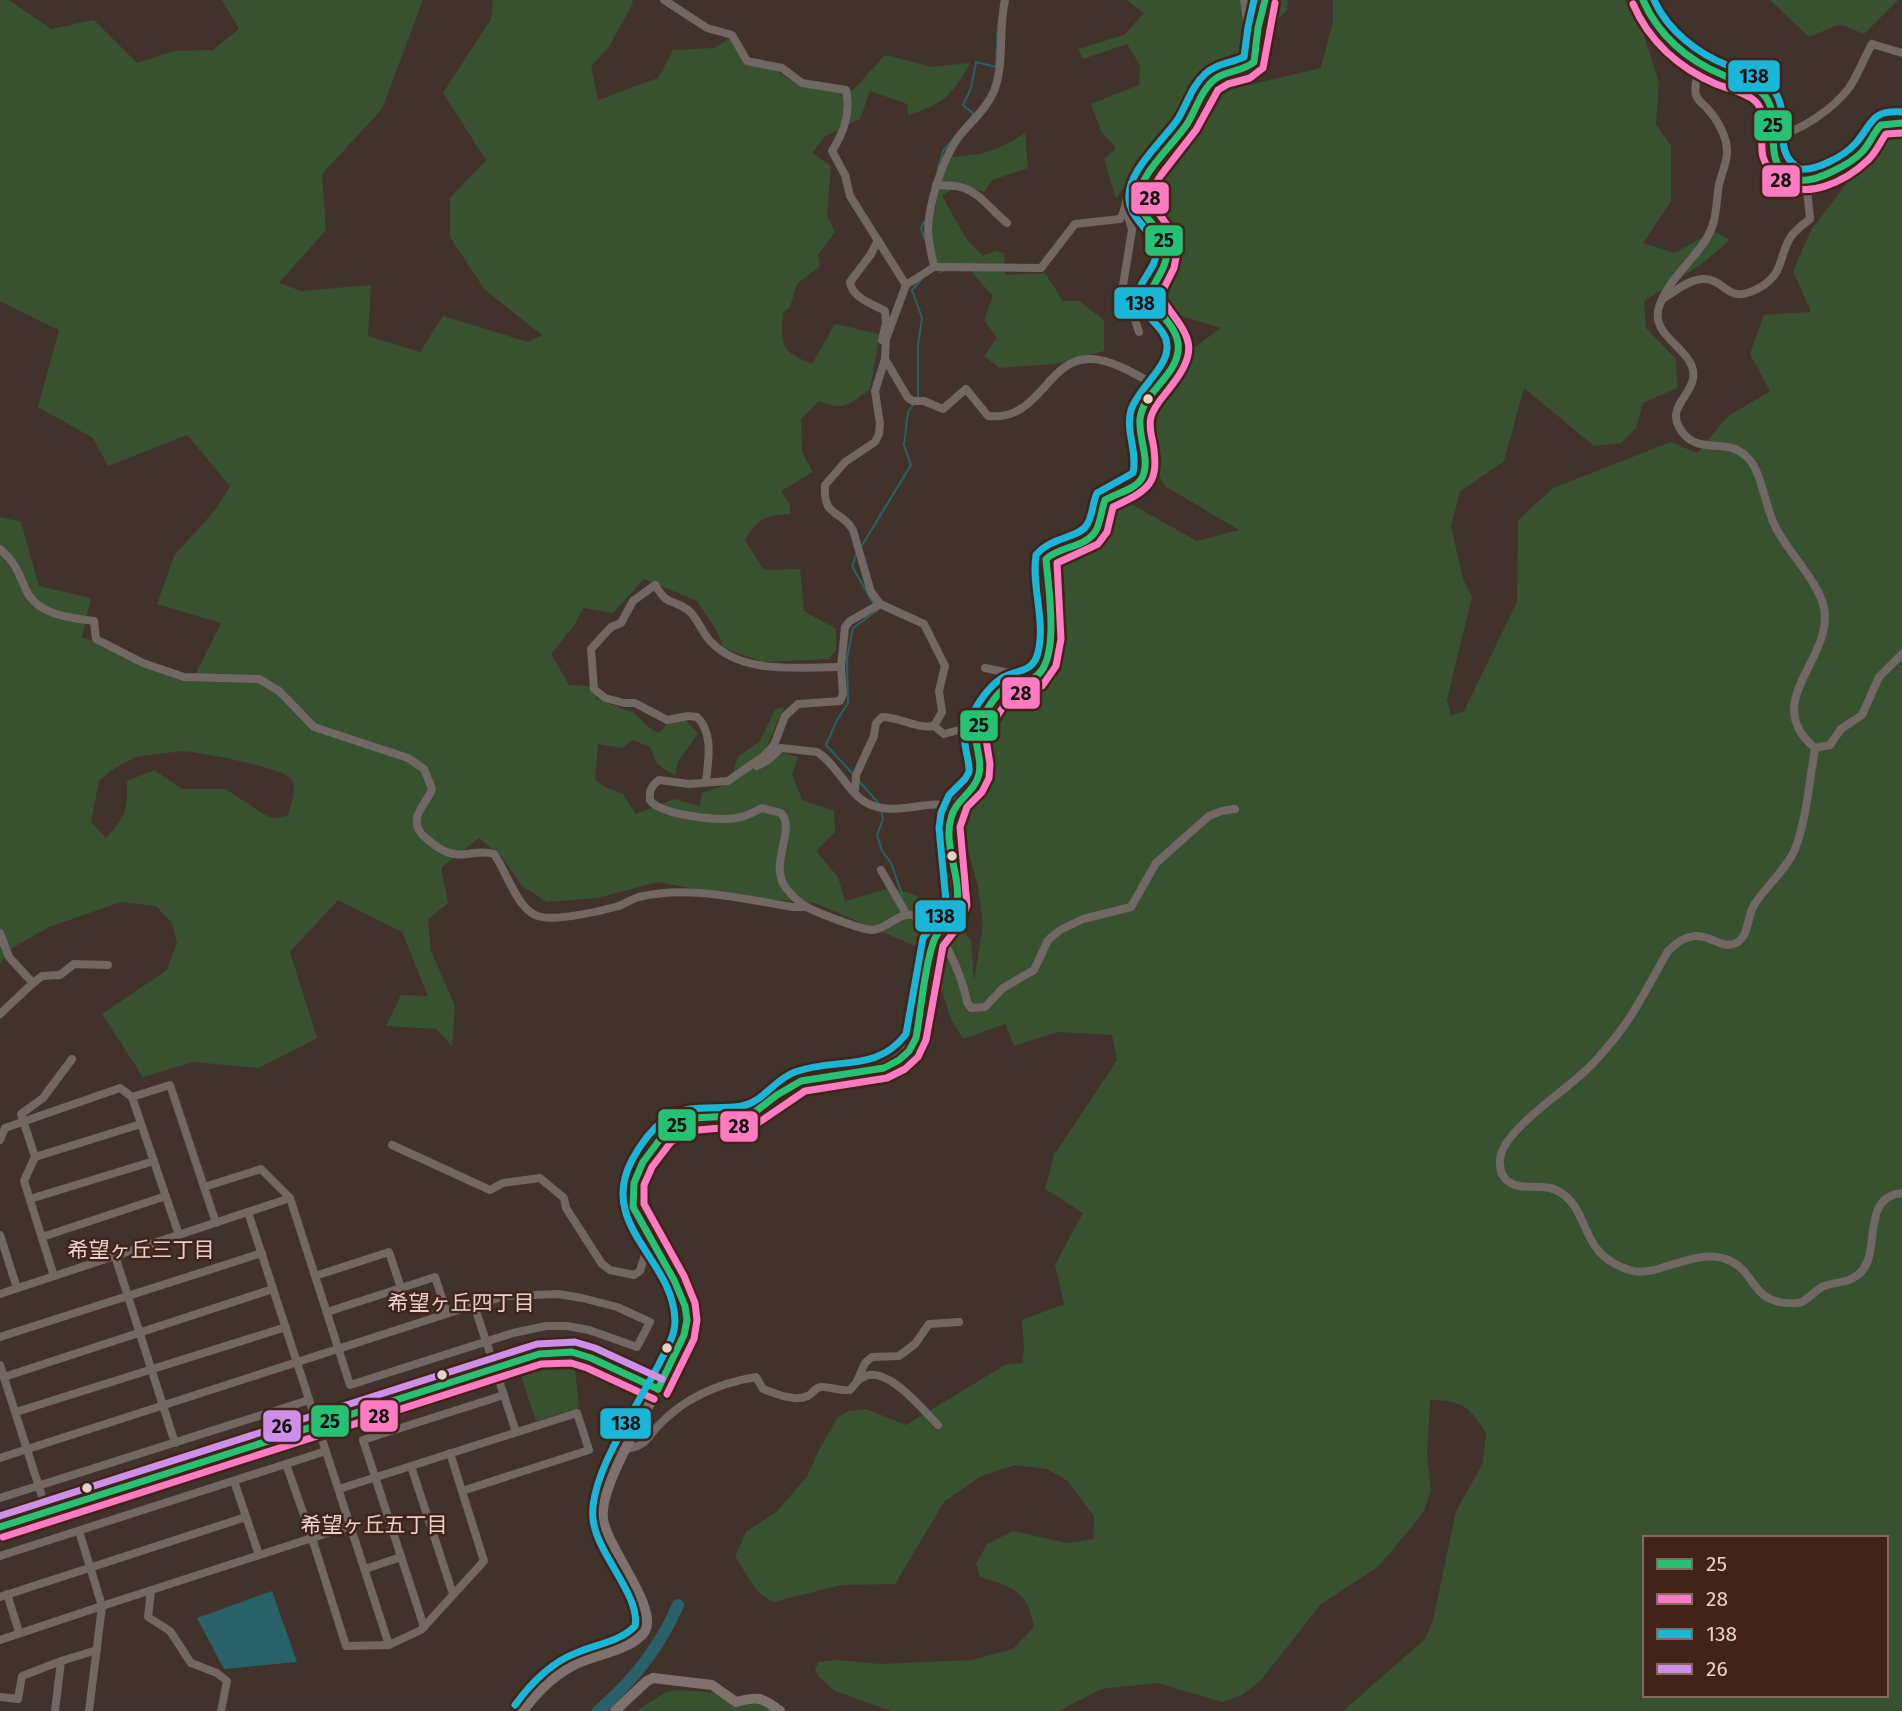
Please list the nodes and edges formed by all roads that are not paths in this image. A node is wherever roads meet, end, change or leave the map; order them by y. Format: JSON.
{"nodes":[{"id":1,"x":664,"y":0,"type":"edge"},
{"id":2,"x":1005,"y":0,"type":"edge"},
{"id":3,"x":1244,"y":0,"type":"edge"},
{"id":4,"x":1265,"y":0,"type":"edge"},
{"id":5,"x":1643,"y":0,"type":"edge"},
{"id":6,"x":1257,"y":50,"type":"junction"},
{"id":7,"x":1902,"y":53,"type":"edge"},
{"id":8,"x":1700,"y":64,"type":"junction"},
{"id":9,"x":1902,"y":123,"type":"edge"},
{"id":10,"x":1186,"y":126,"type":"junction"},
{"id":11,"x":1772,"y":135,"type":"junction"},
{"id":12,"x":1806,"y":180,"type":"junction"},
{"id":13,"x":936,"y":185,"type":"junction"},
{"id":14,"x":1126,"y":209,"type":"junction"},
{"id":15,"x":1007,"y":223,"type":"dead end"},
{"id":16,"x":878,"y":240,"type":"junction"},
{"id":17,"x":934,"y":267,"type":"junction"},
{"id":18,"x":906,"y":285,"type":"junction"},
{"id":19,"x":1662,"y":299,"type":"junction"},
{"id":20,"x":1139,"y":332,"type":"dead end"},
{"id":21,"x":886,"y":349,"type":"junction"},
{"id":22,"x":885,"y":359,"type":"junction"},
{"id":23,"x":1157,"y":386,"type":"junction"},
{"id":24,"x":0,"y":549,"type":"edge"},
{"id":25,"x":880,"y":604,"type":"junction"},
{"id":26,"x":1902,"y":654,"type":"edge"},
{"id":27,"x":841,"y":667,"type":"junction"},
{"id":28,"x":985,"y":668,"type":"dead end"},
{"id":29,"x":1040,"y":673,"type":"junction"},
{"id":30,"x":1000,"y":692,"type":"junction"},
{"id":31,"x":933,"y":726,"type":"junction"},
{"id":32,"x":963,"y":729,"type":"junction"},
{"id":33,"x":1815,"y":748,"type":"junction"},
{"id":34,"x":744,"y":770,"type":"junction"},
{"id":35,"x":976,"y":781,"type":"junction"},
{"id":36,"x":706,"y":782,"type":"junction"},
{"id":37,"x":855,"y":792,"type":"junction"},
{"id":38,"x":955,"y":807,"type":"junction"},
{"id":39,"x":1235,"y":809,"type":"dead end"},
{"id":40,"x":881,"y":870,"type":"dead end"},
{"id":41,"x":806,"y":907,"type":"junction"},
{"id":42,"x":907,"y":915,"type":"junction"},
{"id":43,"x":0,"y":933,"type":"edge"},
{"id":44,"x":937,"y":934,"type":"junction"},
{"id":45,"x":108,"y":965,"type":"dead end"},
{"id":46,"x":33,"y":983,"type":"junction"},
{"id":47,"x":0,"y":1014,"type":"edge"},
{"id":48,"x":72,"y":1059,"type":"dead end"},
{"id":49,"x":132,"y":1097,"type":"junction"},
{"id":50,"x":24,"y":1122,"type":"junction"},
{"id":51,"x":141,"y":1124,"type":"junction"},
{"id":52,"x":0,"y":1140,"type":"edge"},
{"id":53,"x":391,"y":1145,"type":"dead end"},
{"id":54,"x":35,"y":1157,"type":"junction"},
{"id":55,"x":154,"y":1161,"type":"junction"},
{"id":56,"x":204,"y":1187,"type":"junction"},
{"id":57,"x":1902,"y":1193,"type":"edge"},
{"id":58,"x":166,"y":1196,"type":"junction"},
{"id":59,"x":290,"y":1198,"type":"junction"},
{"id":60,"x":30,"y":1199,"type":"junction"},
{"id":61,"x":248,"y":1212,"type":"junction"},
{"id":62,"x":216,"y":1223,"type":"junction"},
{"id":63,"x":0,"y":1234,"type":"edge"},
{"id":64,"x":179,"y":1235,"type":"junction"},
{"id":65,"x":41,"y":1237,"type":"junction"},
{"id":66,"x":650,"y":1238,"type":"junction"},
{"id":67,"x":262,"y":1253,"type":"junction"},
{"id":68,"x":115,"y":1256,"type":"junction"},
{"id":69,"x":54,"y":1276,"type":"junction"},
{"id":70,"x":315,"y":1276,"type":"junction"},
{"id":71,"x":18,"y":1288,"type":"junction"},
{"id":72,"x":401,"y":1288,"type":"junction"},
{"id":73,"x":273,"y":1289,"type":"junction"},
{"id":74,"x":0,"y":1294,"type":"edge"},
{"id":75,"x":128,"y":1296,"type":"junction"},
{"id":76,"x":474,"y":1305,"type":"junction"},
{"id":77,"x":327,"y":1312,"type":"junction"},
{"id":78,"x":447,"y":1313,"type":"junction"},
{"id":79,"x":959,"y":1322,"type":"dead end"},
{"id":80,"x":286,"y":1327,"type":"junction"},
{"id":81,"x":140,"y":1333,"type":"junction"},
{"id":82,"x":0,"y":1337,"type":"edge"},
{"id":83,"x":486,"y":1341,"type":"junction"},
{"id":84,"x":339,"y":1349,"type":"junction"},
{"id":85,"x":297,"y":1362,"type":"junction"},
{"id":86,"x":0,"y":1365,"type":"edge"},
{"id":87,"x":495,"y":1368,"type":"junction"},
{"id":88,"x":152,"y":1370,"type":"junction"},
{"id":89,"x":4,"y":1377,"type":"junction"},
{"id":90,"x":856,"y":1383,"type":"junction"},
{"id":91,"x":658,"y":1389,"type":"junction"},
{"id":92,"x":504,"y":1395,"type":"junction"},
{"id":93,"x":309,"y":1400,"type":"junction"},
{"id":94,"x":163,"y":1406,"type":"junction"},
{"id":95,"x":16,"y":1412,"type":"junction"},
{"id":96,"x":317,"y":1425,"type":"junction"},
{"id":97,"x":938,"y":1425,"type":"dead end"},
{"id":98,"x":516,"y":1432,"type":"junction"},
{"id":99,"x":175,"y":1443,"type":"junction"},
{"id":100,"x":27,"y":1449,"type":"junction"},
{"id":101,"x":626,"y":1449,"type":"junction"},
{"id":102,"x":326,"y":1451,"type":"junction"},
{"id":103,"x":450,"y":1453,"type":"junction"},
{"id":104,"x":0,"y":1458,"type":"edge"},
{"id":105,"x":286,"y":1464,"type":"junction"},
{"id":106,"x":411,"y":1466,"type":"junction"},
{"id":107,"x":375,"y":1477,"type":"junction"},
{"id":108,"x":234,"y":1480,"type":"junction"},
{"id":109,"x":39,"y":1486,"type":"junction"},
{"id":110,"x":338,"y":1489,"type":"junction"},
{"id":111,"x":462,"y":1491,"type":"junction"},
{"id":112,"x":0,"y":1498,"type":"edge"},
{"id":113,"x":47,"y":1511,"type":"junction"},
{"id":114,"x":246,"y":1517,"type":"junction"},
{"id":115,"x":351,"y":1526,"type":"junction"},
{"id":116,"x":0,"y":1527,"type":"edge"},
{"id":117,"x":79,"y":1531,"type":"junction"},
{"id":118,"x":312,"y":1538,"type":"junction"},
{"id":119,"x":259,"y":1555,"type":"junction"},
{"id":120,"x":0,"y":1556,"type":"edge"},
{"id":121,"x":401,"y":1557,"type":"junction"},
{"id":122,"x":90,"y":1568,"type":"junction"},
{"id":123,"x":365,"y":1569,"type":"junction"},
{"id":124,"x":151,"y":1591,"type":"junction"},
{"id":125,"x":453,"y":1594,"type":"junction"},
{"id":126,"x":3,"y":1596,"type":"edge"},
{"id":127,"x":102,"y":1606,"type":"junction"},
{"id":128,"x":424,"y":1627,"type":"junction"},
{"id":129,"x":19,"y":1632,"type":"junction"},
{"id":130,"x":0,"y":1640,"type":"edge"},
{"id":131,"x":389,"y":1645,"type":"junction"},
{"id":132,"x":97,"y":1650,"type":"junction"},
{"id":133,"x":61,"y":1661,"type":"junction"},
{"id":134,"x":0,"y":1697,"type":"edge"},
{"id":135,"x":55,"y":1711,"type":"edge"},
{"id":136,"x":89,"y":1711,"type":"edge"},
{"id":137,"x":220,"y":1711,"type":"edge"},
{"id":138,"x":523,"y":1711,"type":"edge"},
{"id":139,"x":615,"y":1711,"type":"edge"},
{"id":140,"x":780,"y":1711,"type":"edge"}],
"edges":[{"from":1,"to":16,"type":"street"},
{"from":2,"to":13,"type":"street"},
{"from":3,"to":6,"type":"street"},
{"from":4,"to":6,"type":"main road"},
{"from":5,"to":8,"type":"main road"},
{"from":6,"to":10,"type":"main road"},
{"from":7,"to":11,"type":"street"},
{"from":8,"to":11,"type":"main road"},
{"from":8,"to":19,"type":"street"},
{"from":9,"to":12,"type":"main road"},
{"from":10,"to":14,"type":"street"},
{"from":10,"to":23,"type":"main road"},
{"from":11,"to":12,"type":"main road"},
{"from":12,"to":19,"type":"street"},
{"from":13,"to":15,"type":"street"},
{"from":13,"to":17,"type":"street"},
{"from":14,"to":17,"type":"street"},
{"from":14,"to":20,"type":"street"},
{"from":16,"to":18,"type":"street"},
{"from":16,"to":21,"type":"street"},
{"from":17,"to":18,"type":"street"},
{"from":18,"to":21,"type":"street"},
{"from":19,"to":33,"type":"street"},
{"from":21,"to":22,"type":"street"},
{"from":22,"to":23,"type":"street"},
{"from":22,"to":25,"type":"street"},
{"from":23,"to":29,"type":"main road"},
{"from":24,"to":41,"type":"street"},
{"from":25,"to":27,"type":"street"},
{"from":25,"to":31,"type":"street"},
{"from":26,"to":33,"type":"street"},
{"from":27,"to":34,"type":"street"},
{"from":27,"to":36,"type":"street"},
{"from":28,"to":29,"type":"street"},
{"from":29,"to":30,"type":"main road"},
{"from":30,"to":32,"type":"street"},
{"from":30,"to":35,"type":"main road"},
{"from":31,"to":32,"type":"street"},
{"from":31,"to":37,"type":"street"},
{"from":32,"to":35,"type":"street"},
{"from":33,"to":57,"type":"street"},
{"from":34,"to":36,"type":"street"},
{"from":34,"to":37,"type":"street"},
{"from":35,"to":38,"type":"main road"},
{"from":36,"to":41,"type":"street"},
{"from":37,"to":38,"type":"street"},
{"from":38,"to":44,"type":"main road"},
{"from":39,"to":44,"type":"street"},
{"from":40,"to":42,"type":"street"},
{"from":41,"to":42,"type":"street"},
{"from":42,"to":44,"type":"street"},
{"from":43,"to":46,"type":"street"},
{"from":44,"to":66,"type":"main road"},
{"from":45,"to":46,"type":"street"},
{"from":46,"to":47,"type":"street"},
{"from":48,"to":50,"type":"street"},
{"from":49,"to":50,"type":"street"},
{"from":49,"to":51,"type":"street"},
{"from":49,"to":56,"type":"street"},
{"from":50,"to":52,"type":"street"},
{"from":50,"to":54,"type":"street"},
{"from":51,"to":54,"type":"street"},
{"from":51,"to":55,"type":"street"},
{"from":53,"to":66,"type":"street"},
{"from":54,"to":60,"type":"street"},
{"from":55,"to":58,"type":"street"},
{"from":55,"to":60,"type":"street"},
{"from":56,"to":59,"type":"street"},
{"from":56,"to":62,"type":"street"},
{"from":58,"to":64,"type":"street"},
{"from":58,"to":65,"type":"street"},
{"from":59,"to":61,"type":"street"},
{"from":59,"to":70,"type":"street"},
{"from":60,"to":65,"type":"street"},
{"from":61,"to":62,"type":"street"},
{"from":61,"to":67,"type":"street"},
{"from":62,"to":64,"type":"street"},
{"from":63,"to":71,"type":"street"},
{"from":64,"to":68,"type":"street"},
{"from":65,"to":69,"type":"street"},
{"from":66,"to":91,"type":"main road"},
{"from":67,"to":73,"type":"street"},
{"from":67,"to":75,"type":"street"},
{"from":68,"to":69,"type":"street"},
{"from":68,"to":75,"type":"street"},
{"from":69,"to":71,"type":"street"},
{"from":70,"to":72,"type":"street"},
{"from":70,"to":77,"type":"street"},
{"from":71,"to":74,"type":"street"},
{"from":72,"to":77,"type":"street"},
{"from":72,"to":78,"type":"street"},
{"from":73,"to":80,"type":"street"},
{"from":73,"to":81,"type":"street"},
{"from":75,"to":81,"type":"street"},
{"from":75,"to":82,"type":"street"},
{"from":76,"to":78,"type":"street"},
{"from":76,"to":83,"type":"street"},
{"from":76,"to":83,"type":"street"},
{"from":77,"to":84,"type":"street"},
{"from":78,"to":84,"type":"street"},
{"from":79,"to":90,"type":"street"},
{"from":80,"to":85,"type":"street"},
{"from":80,"to":88,"type":"street"},
{"from":81,"to":88,"type":"street"},
{"from":81,"to":89,"type":"street"},
{"from":83,"to":84,"type":"street"},
{"from":83,"to":87,"type":"street"},
{"from":84,"to":85,"type":"street"},
{"from":85,"to":93,"type":"street"},
{"from":85,"to":94,"type":"street"},
{"from":86,"to":89,"type":"street"},
{"from":87,"to":91,"type":"main road"},
{"from":87,"to":92,"type":"street"},
{"from":87,"to":96,"type":"main road"},
{"from":88,"to":94,"type":"street"},
{"from":88,"to":95,"type":"street"},
{"from":89,"to":95,"type":"street"},
{"from":90,"to":97,"type":"street"},
{"from":90,"to":101,"type":"street"},
{"from":91,"to":101,"type":"main road"},
{"from":92,"to":98,"type":"street"},
{"from":92,"to":107,"type":"street"},
{"from":93,"to":96,"type":"street"},
{"from":93,"to":99,"type":"street"},
{"from":94,"to":99,"type":"street"},
{"from":94,"to":100,"type":"street"},
{"from":95,"to":100,"type":"street"},
{"from":96,"to":102,"type":"street"},
{"from":96,"to":113,"type":"main road"},
{"from":98,"to":103,"type":"street"},
{"from":98,"to":111,"type":"street"},
{"from":99,"to":109,"type":"street"},
{"from":100,"to":104,"type":"street"},
{"from":100,"to":109,"type":"street"},
{"from":101,"to":138,"type":"main road"},
{"from":102,"to":105,"type":"street"},
{"from":102,"to":110,"type":"street"},
{"from":103,"to":106,"type":"street"},
{"from":103,"to":111,"type":"street"},
{"from":105,"to":108,"type":"street"},
{"from":105,"to":118,"type":"street"},
{"from":106,"to":107,"type":"street"},
{"from":106,"to":125,"type":"street"},
{"from":107,"to":110,"type":"street"},
{"from":107,"to":121,"type":"street"},
{"from":108,"to":114,"type":"street"},
{"from":108,"to":117,"type":"street"},
{"from":109,"to":112,"type":"street"},
{"from":109,"to":113,"type":"street"},
{"from":110,"to":115,"type":"street"},
{"from":111,"to":125,"type":"street"},
{"from":113,"to":116,"type":"main road"},
{"from":114,"to":119,"type":"street"},
{"from":114,"to":122,"type":"street"},
{"from":115,"to":118,"type":"street"},
{"from":115,"to":123,"type":"street"},
{"from":117,"to":120,"type":"street"},
{"from":117,"to":122,"type":"street"},
{"from":118,"to":119,"type":"street"},
{"from":118,"to":131,"type":"street"},
{"from":119,"to":124,"type":"street"},
{"from":121,"to":123,"type":"street"},
{"from":121,"to":128,"type":"street"},
{"from":122,"to":126,"type":"street"},
{"from":122,"to":127,"type":"street"},
{"from":123,"to":131,"type":"street"},
{"from":124,"to":127,"type":"street"},
{"from":124,"to":137,"type":"street"},
{"from":125,"to":128,"type":"street"},
{"from":126,"to":129,"type":"street"},
{"from":127,"to":129,"type":"street"},
{"from":127,"to":132,"type":"street"},
{"from":128,"to":131,"type":"street"},
{"from":129,"to":130,"type":"street"},
{"from":132,"to":133,"type":"street"},
{"from":132,"to":136,"type":"street"},
{"from":133,"to":134,"type":"street"},
{"from":133,"to":135,"type":"street"},
{"from":139,"to":140,"type":"main road"}]}
